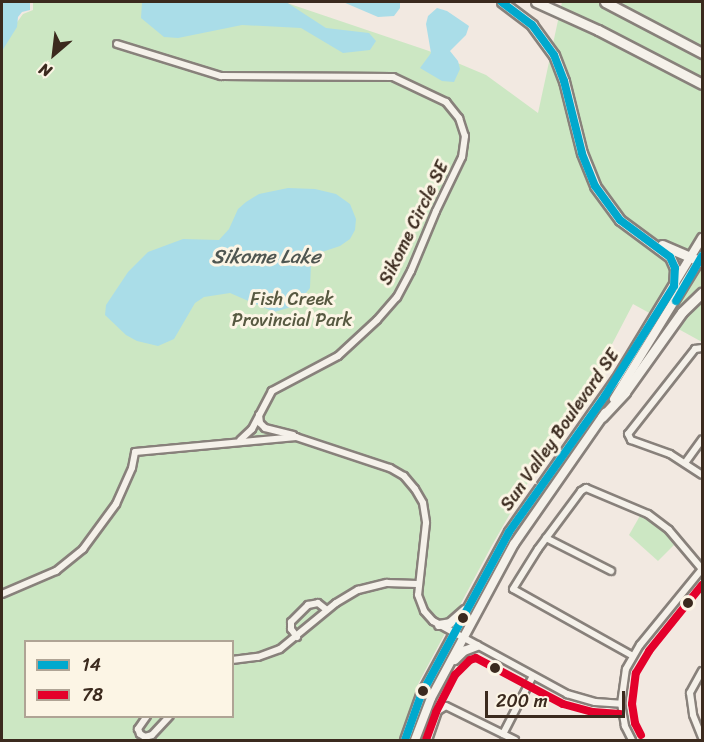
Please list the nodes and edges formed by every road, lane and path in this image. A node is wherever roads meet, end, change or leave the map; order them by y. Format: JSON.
{"nodes":[{"id":1,"x":502,"y":2,"type":"edge"},
{"id":2,"x":536,"y":2,"type":"edge"},
{"id":3,"x":605,"y":2,"type":"edge"},
{"id":4,"x":117,"y":44,"type":"dead end"},
{"id":5,"x":702,"y":53,"type":"edge"},
{"id":6,"x":702,"y":84,"type":"edge"},
{"id":7,"x":643,"y":237,"type":"junction"},
{"id":8,"x":702,"y":238,"type":"edge"},
{"id":9,"x":699,"y":259,"type":"edge"},
{"id":10,"x":674,"y":286,"type":"junction"},
{"id":11,"x":702,"y":293,"type":"edge"},
{"id":12,"x":702,"y":348,"type":"edge"},
{"id":13,"x":259,"y":413,"type":"junction"},
{"id":14,"x":602,"y":417,"type":"junction"},
{"id":15,"x":296,"y":437,"type":"junction"},
{"id":16,"x":702,"y":440,"type":"edge"},
{"id":17,"x":240,"y":441,"type":"junction"},
{"id":18,"x":685,"y":463,"type":"junction"},
{"id":19,"x":702,"y":475,"type":"edge"},
{"id":20,"x":546,"y":538,"type":"junction"},
{"id":21,"x":702,"y":569,"type":"edge"},
{"id":22,"x":611,"y":571,"type":"dead end"},
{"id":23,"x":417,"y":584,"type":"junction"},
{"id":24,"x":2,"y":588,"type":"edge"},
{"id":25,"x":14,"y":588,"type":"junction"},
{"id":26,"x":2,"y":594,"type":"edge"},
{"id":27,"x":471,"y":603,"type":"junction"},
{"id":28,"x":327,"y":610,"type":"junction"},
{"id":29,"x":439,"y":626,"type":"junction"},
{"id":30,"x":459,"y":636,"type":"junction"},
{"id":31,"x":297,"y":637,"type":"junction"},
{"id":32,"x":477,"y":646,"type":"junction"},
{"id":33,"x":633,"y":656,"type":"junction"},
{"id":34,"x":234,"y":660,"type":"edge"},
{"id":35,"x":446,"y":669,"type":"junction"},
{"id":36,"x":702,"y":671,"type":"edge"},
{"id":37,"x":534,"y":676,"type":"junction"},
{"id":38,"x":621,"y":704,"type":"junction"},
{"id":39,"x":146,"y":718,"type":"edge"},
{"id":40,"x":169,"y":718,"type":"edge"},
{"id":41,"x":502,"y":734,"type":"junction"},
{"id":42,"x":702,"y":737,"type":"edge"},
{"id":43,"x":405,"y":741,"type":"edge"},
{"id":44,"x":415,"y":741,"type":"edge"},
{"id":45,"x":428,"y":741,"type":"edge"},
{"id":46,"x":515,"y":741,"type":"edge"},
{"id":47,"x":632,"y":741,"type":"edge"}],
"edges":[{"from":1,"to":7,"type":"highway"},
{"from":2,"to":6,"type":"highway"},
{"from":3,"to":5,"type":"highway"},
{"from":4,"to":13,"type":"street","name":"Sikome Circle SE"},
{"from":7,"to":9,"type":"highway"},
{"from":7,"to":10,"type":"highway"},
{"from":8,"to":9,"type":"main road","name":"Sun Valley Boulevard SE"},
{"from":9,"to":10,"type":"main road","name":"Sun Valley Boulevard SE"},
{"from":9,"to":14,"type":"main road","name":"Sun Valley Boulevard SE"},
{"from":10,"to":27,"type":"main road","name":"Sun Valley Boulevard SE"},
{"from":11,"to":14,"type":"highway"},
{"from":12,"to":18,"type":"street"},
{"from":13,"to":15,"type":"street"},
{"from":13,"to":17,"type":"street","name":"Sikome Circle SE"},
{"from":14,"to":30,"type":"main road","name":"Sun Valley Boulevard SE"},
{"from":15,"to":17,"type":"street"},
{"from":15,"to":23,"type":"street"},
{"from":16,"to":18,"type":"street"},
{"from":17,"to":25,"type":"street"},
{"from":18,"to":19,"type":"street"},
{"from":20,"to":21,"type":"street"},
{"from":20,"to":22,"type":"street"},
{"from":20,"to":33,"type":"street"},
{"from":21,"to":33,"type":"street"},
{"from":23,"to":28,"type":"street"},
{"from":23,"to":29,"type":"street"},
{"from":24,"to":25,"type":"street"},
{"from":25,"to":26,"type":"street"},
{"from":27,"to":29,"type":"main road"},
{"from":27,"to":30,"type":"main road","name":"Sun Valley Boulevard SE"},
{"from":28,"to":31,"type":"street"},
{"from":28,"to":31,"type":"street"},
{"from":29,"to":30,"type":"street"},
{"from":30,"to":32,"type":"street"},
{"from":30,"to":35,"type":"main road","name":"Sun Valley Boulevard SE"},
{"from":30,"to":43,"type":"main road","name":"Sun Valley Boulevard SE"},
{"from":31,"to":34,"type":"street"},
{"from":32,"to":35,"type":"main road"},
{"from":32,"to":37,"type":"street"},
{"from":33,"to":38,"type":"street"},
{"from":35,"to":44,"type":"main road","name":"Sun Valley Boulevard SE"},
{"from":36,"to":42,"type":"street"},
{"from":37,"to":38,"type":"street"},
{"from":37,"to":41,"type":"street"},
{"from":38,"to":47,"type":"street"},
{"from":39,"to":40,"type":"street"},
{"from":41,"to":45,"type":"street"},
{"from":41,"to":46,"type":"street"}]}
